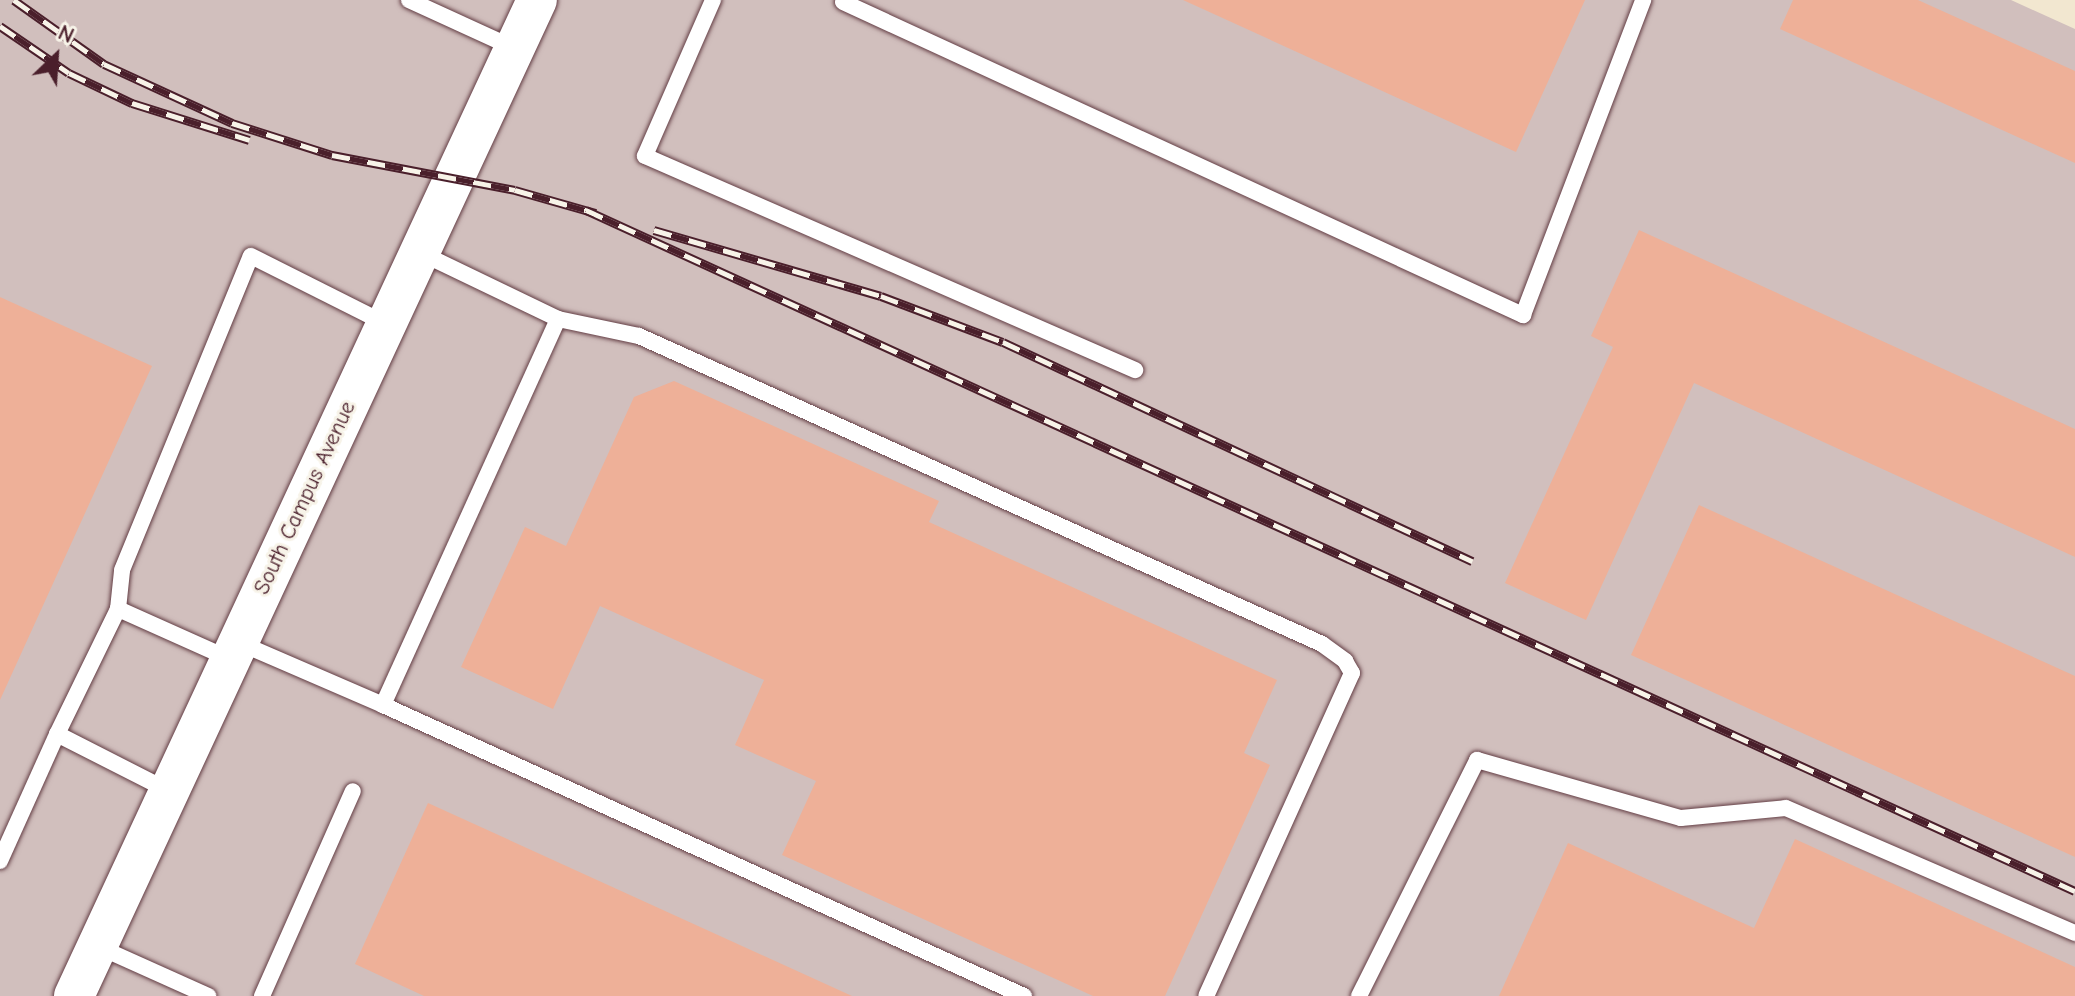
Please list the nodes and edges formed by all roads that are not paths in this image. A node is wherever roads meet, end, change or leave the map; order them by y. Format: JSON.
{"nodes":[{"id":1,"x":409,"y":0,"type":"edge"},
{"id":2,"x":537,"y":0,"type":"edge"},
{"id":3,"x":713,"y":0,"type":"edge"},
{"id":4,"x":1643,"y":0,"type":"edge"},
{"id":5,"x":843,"y":2,"type":"edge"},
{"id":6,"x":514,"y":48,"type":"junction"},
{"id":7,"x":419,"y":252,"type":"junction"},
{"id":8,"x":558,"y":319,"type":"junction"},
{"id":9,"x":386,"y":324,"type":"junction"},
{"id":10,"x":1135,"y":370,"type":"dead end"},
{"id":11,"x":118,"y":609,"type":"junction"},
{"id":12,"x":234,"y":651,"type":"junction"},
{"id":13,"x":383,"y":705,"type":"junction"},
{"id":14,"x":57,"y":734,"type":"junction"},
{"id":15,"x":169,"y":791,"type":"junction"},
{"id":16,"x":353,"y":791,"type":"dead end"},
{"id":17,"x":0,"y":861,"type":"edge"},
{"id":18,"x":2075,"y":933,"type":"edge"},
{"id":19,"x":97,"y":946,"type":"junction"},
{"id":20,"x":74,"y":996,"type":"edge"},
{"id":21,"x":208,"y":996,"type":"edge"},
{"id":22,"x":262,"y":996,"type":"edge"},
{"id":23,"x":1024,"y":996,"type":"edge"},
{"id":24,"x":1206,"y":996,"type":"edge"},
{"id":25,"x":1359,"y":996,"type":"edge"}],
"edges":[{"from":1,"to":6,"type":"lane"},
{"from":2,"to":6,"type":"street","name":"South Campus Avenue"},
{"from":3,"to":10,"type":"lane"},
{"from":4,"to":5,"type":"lane"},
{"from":6,"to":7,"type":"street","name":"South Campus Avenue"},
{"from":7,"to":8,"type":"lane"},
{"from":7,"to":9,"type":"street","name":"South Campus Avenue"},
{"from":8,"to":13,"type":"lane"},
{"from":8,"to":24,"type":"lane"},
{"from":9,"to":11,"type":"lane"},
{"from":9,"to":12,"type":"street","name":"South Campus Avenue"},
{"from":11,"to":12,"type":"lane"},
{"from":11,"to":14,"type":"lane"},
{"from":12,"to":13,"type":"lane"},
{"from":12,"to":15,"type":"street","name":"South Campus Avenue"},
{"from":13,"to":23,"type":"lane"},
{"from":14,"to":15,"type":"lane"},
{"from":14,"to":17,"type":"lane"},
{"from":15,"to":19,"type":"street","name":"South Campus Avenue"},
{"from":16,"to":22,"type":"lane"},
{"from":18,"to":25,"type":"lane"},
{"from":19,"to":20,"type":"street","name":"South Campus Avenue"},
{"from":19,"to":21,"type":"lane"}]}
